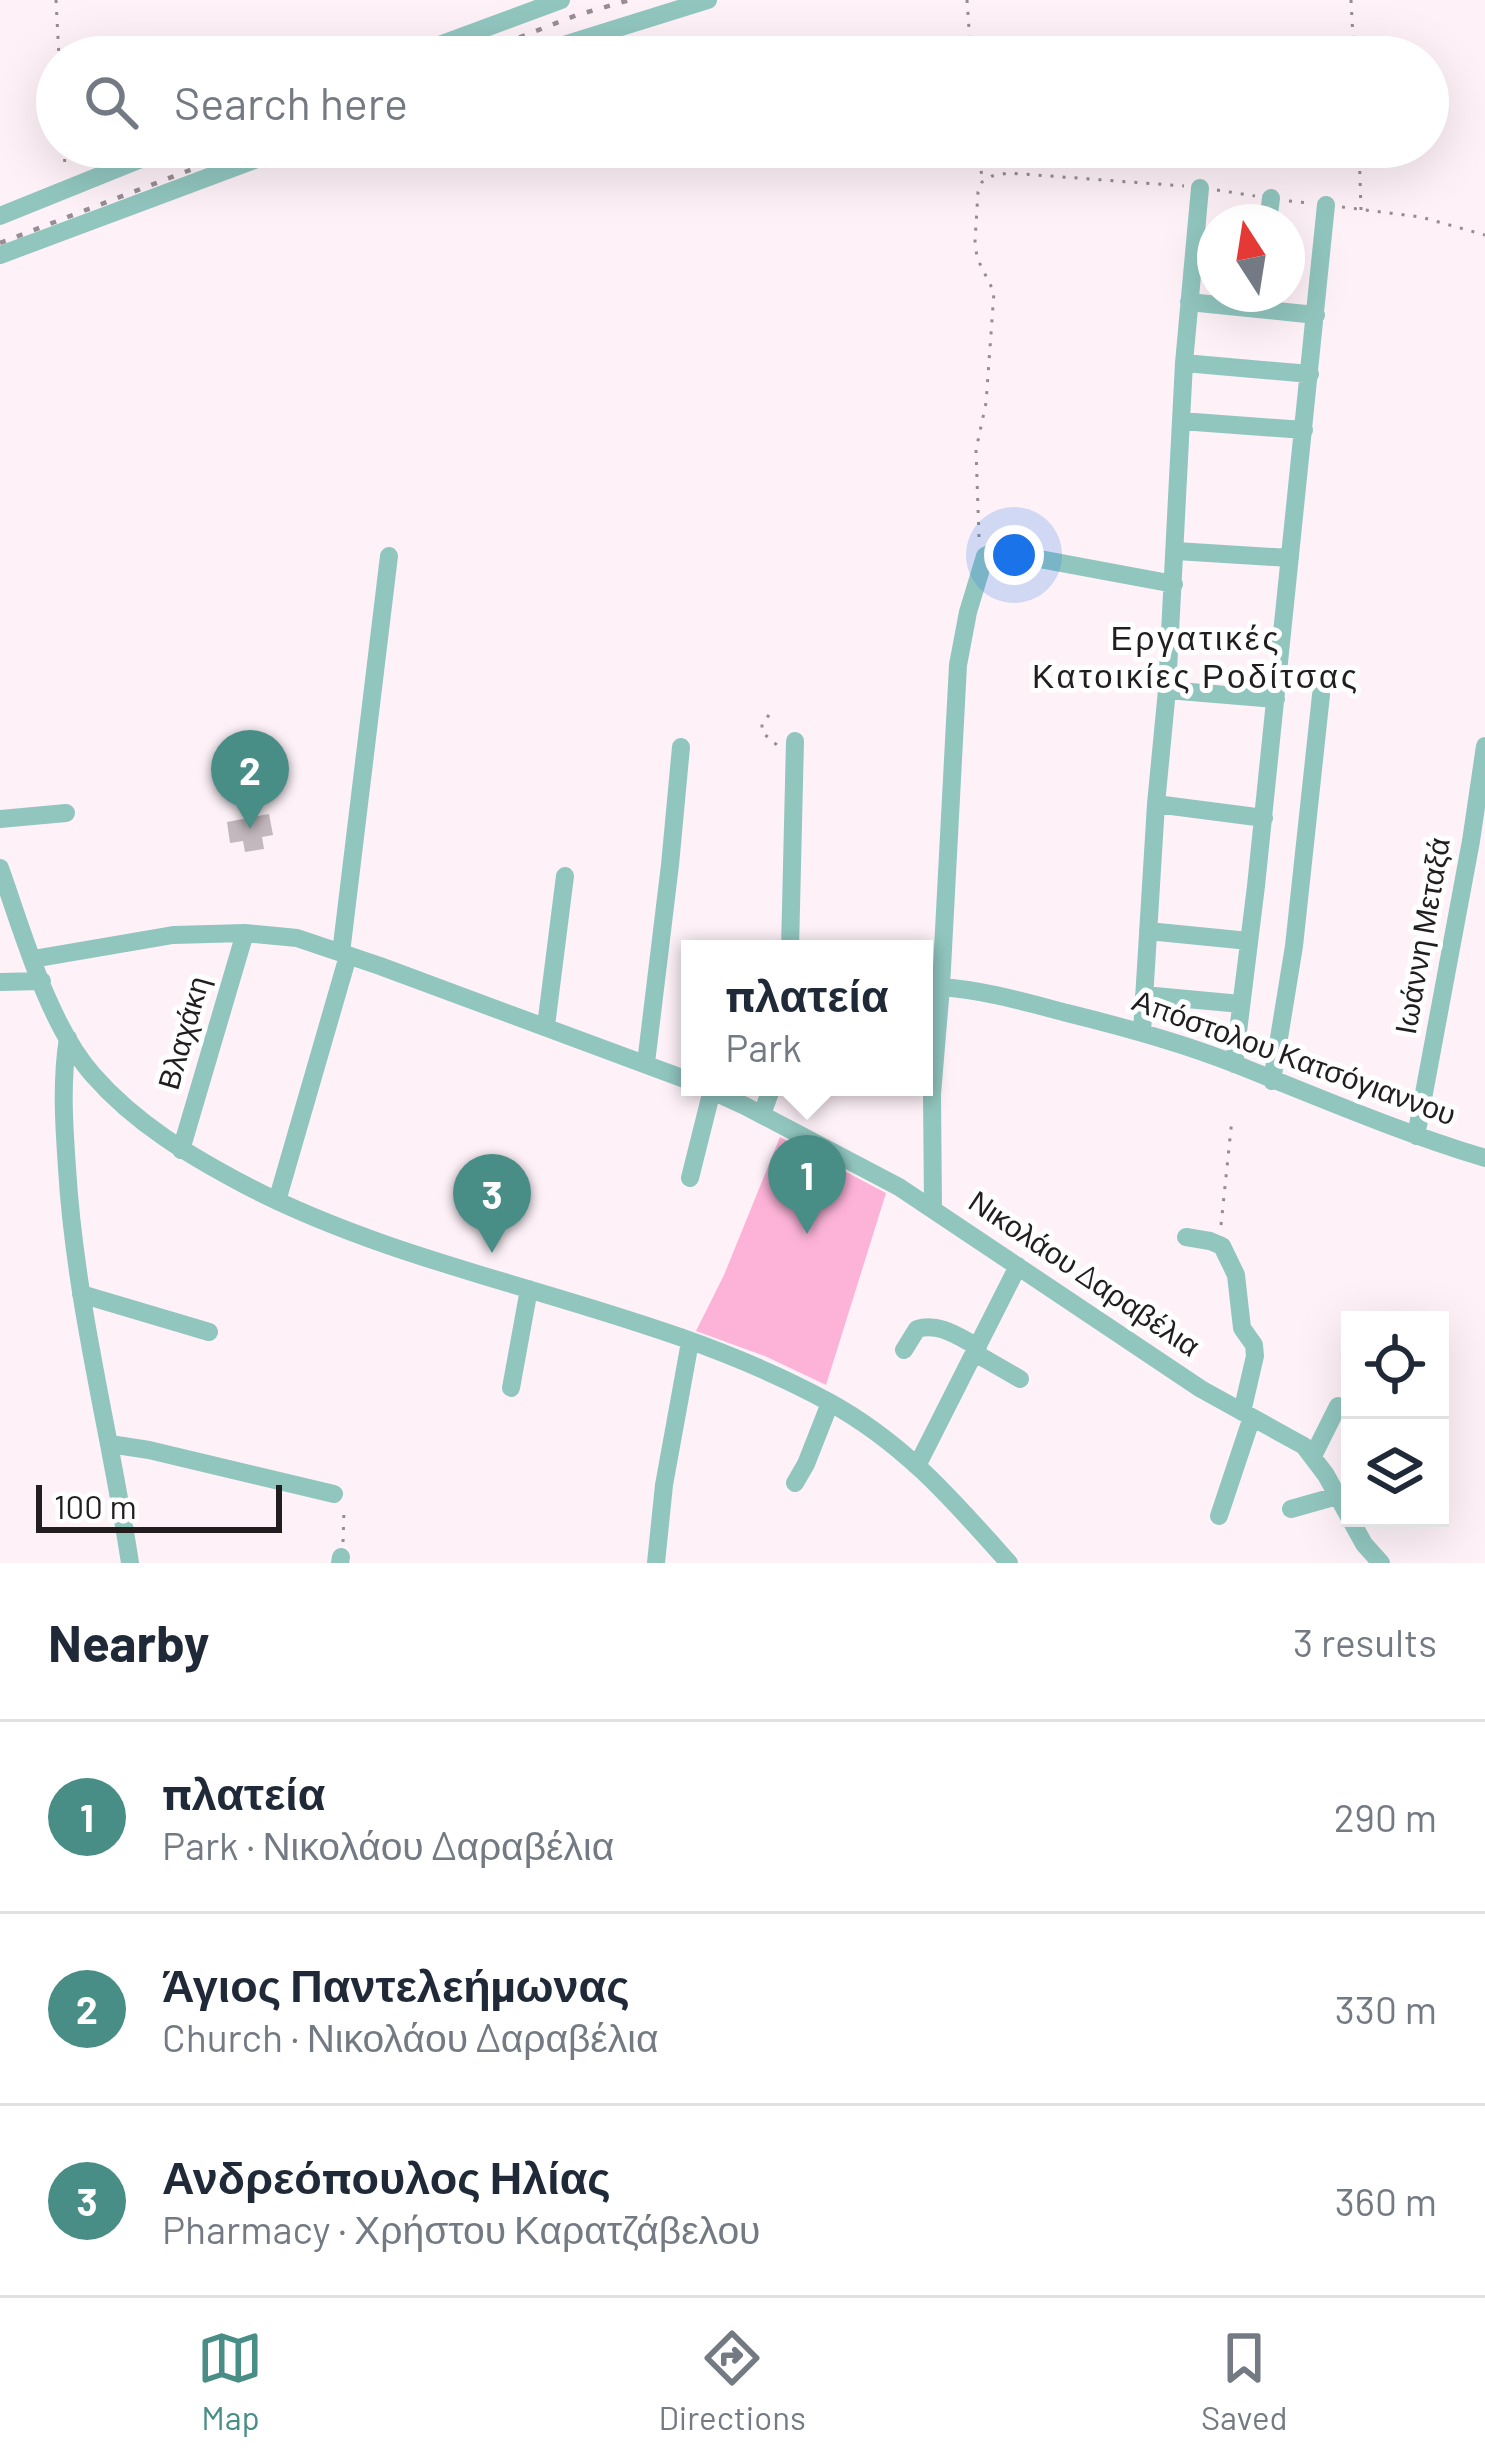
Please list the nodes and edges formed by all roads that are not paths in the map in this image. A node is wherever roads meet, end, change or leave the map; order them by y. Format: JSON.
{"nodes":[{"id":1,"x":561,"y":0,"type":"edge"},
{"id":2,"x":708,"y":0,"type":"edge"},
{"id":3,"x":464,"y":36,"type":"edge"},
{"id":4,"x":592,"y":36,"type":"edge"},
{"id":5,"x":117,"y":168,"type":"edge"},
{"id":6,"x":233,"y":168,"type":"edge"},
{"id":7,"x":1200,"y":188,"type":"road end"},
{"id":8,"x":1271,"y":198,"type":"road end"},
{"id":9,"x":1270,"y":204,"type":"edge"},
{"id":10,"x":1326,"y":205,"type":"road end"},
{"id":11,"x":0,"y":216,"type":"edge"},
{"id":12,"x":0,"y":255,"type":"edge"},
{"id":13,"x":1189,"y":302,"type":"junction"},
{"id":14,"x":1197,"y":302,"type":"edge"},
{"id":15,"x":1303,"y":312,"type":"edge"},
{"id":16,"x":1316,"y":315,"type":"junction"},
{"id":17,"x":1184,"y":363,"type":"junction"},
{"id":18,"x":1310,"y":374,"type":"junction"},
{"id":19,"x":1181,"y":422,"type":"junction"},
{"id":20,"x":1304,"y":430,"type":"junction"},
{"id":21,"x":1176,"y":551,"type":"junction"},
{"id":22,"x":389,"y":556,"type":"dead end"},
{"id":23,"x":1290,"y":558,"type":"junction"},
{"id":24,"x":1174,"y":584,"type":"junction"},
{"id":25,"x":1167,"y":690,"type":"junction"},
{"id":26,"x":1321,"y":695,"type":"dead end"},
{"id":27,"x":1276,"y":699,"type":"junction"},
{"id":28,"x":681,"y":746,"type":"dead end"},
{"id":29,"x":1485,"y":746,"type":"edge"},
{"id":30,"x":795,"y":748,"type":"road end"},
{"id":31,"x":1156,"y":804,"type":"junction"},
{"id":32,"x":66,"y":813,"type":"dead end"},
{"id":33,"x":1264,"y":818,"type":"junction"},
{"id":34,"x":0,"y":819,"type":"edge"},
{"id":35,"x":0,"y":868,"type":"edge"},
{"id":36,"x":565,"y":876,"type":"dead end"},
{"id":37,"x":1148,"y":931,"type":"junction"},
{"id":38,"x":245,"y":933,"type":"junction"},
{"id":39,"x":790,"y":940,"type":"edge"},
{"id":40,"x":1249,"y":940,"type":"junction"},
{"id":41,"x":345,"y":954,"type":"junction"},
{"id":42,"x":34,"y":959,"type":"junction"},
{"id":43,"x":42,"y":981,"type":"junction"},
{"id":44,"x":0,"y":982,"type":"edge"},
{"id":45,"x":941,"y":987,"type":"junction"},
{"id":46,"x":1144,"y":995,"type":"junction"},
{"id":47,"x":1241,"y":1004,"type":"junction"},
{"id":48,"x":933,"y":1025,"type":"edge"},
{"id":49,"x":546,"y":1026,"type":"junction"},
{"id":50,"x":1142,"y":1032,"type":"junction"},
{"id":51,"x":68,"y":1038,"type":"junction"},
{"id":52,"x":646,"y":1063,"type":"junction"},
{"id":53,"x":1234,"y":1064,"type":"junction"},
{"id":54,"x":681,"y":1077,"type":"edge"},
{"id":55,"x":1272,"y":1081,"type":"junction"},
{"id":56,"x":707,"y":1096,"type":"edge"},
{"id":57,"x":723,"y":1096,"type":"edge"},
{"id":58,"x":769,"y":1096,"type":"edge"},
{"id":59,"x":932,"y":1096,"type":"edge"},
{"id":60,"x":762,"y":1114,"type":"junction"},
{"id":61,"x":1416,"y":1136,"type":"junction"},
{"id":62,"x":181,"y":1150,"type":"junction"},
{"id":63,"x":1485,"y":1158,"type":"edge"},
{"id":64,"x":690,"y":1178,"type":"dead end"},
{"id":65,"x":277,"y":1201,"type":"junction"},
{"id":66,"x":933,"y":1208,"type":"junction"},
{"id":67,"x":1186,"y":1238,"type":"dead end"},
{"id":68,"x":1018,"y":1266,"type":"junction"},
{"id":69,"x":529,"y":1289,"type":"junction"},
{"id":70,"x":81,"y":1294,"type":"junction"},
{"id":71,"x":209,"y":1332,"type":"dead end"},
{"id":72,"x":690,"y":1342,"type":"junction"},
{"id":73,"x":904,"y":1350,"type":"dead end"},
{"id":74,"x":976,"y":1350,"type":"junction"},
{"id":75,"x":1020,"y":1379,"type":"dead end"},
{"id":76,"x":511,"y":1388,"type":"dead end"},
{"id":77,"x":830,"y":1403,"type":"junction"},
{"id":78,"x":1338,"y":1406,"type":"dead end"},
{"id":79,"x":1247,"y":1414,"type":"junction"},
{"id":80,"x":110,"y":1444,"type":"junction"},
{"id":81,"x":1313,"y":1456,"type":"junction"},
{"id":82,"x":918,"y":1464,"type":"junction"},
{"id":83,"x":794,"y":1483,"type":"dead end"},
{"id":84,"x":334,"y":1494,"type":"road end"},
{"id":85,"x":1337,"y":1496,"type":"junction"},
{"id":86,"x":1292,"y":1509,"type":"dead end"},
{"id":87,"x":1219,"y":1516,"type":"dead end"},
{"id":88,"x":130,"y":1563,"type":"edge"},
{"id":89,"x":656,"y":1563,"type":"edge"},
{"id":90,"x":1010,"y":1563,"type":"edge"},
{"id":91,"x":1381,"y":1563,"type":"edge"}],
"edges":[{"from":1,"to":3,"type":"street"},
{"from":2,"to":4,"type":"street"},
{"from":5,"to":11,"type":"street"},
{"from":6,"to":12,"type":"street"},
{"from":7,"to":13,"type":"street"},
{"from":8,"to":9,"type":"street"},
{"from":10,"to":16,"type":"street"},
{"from":13,"to":14,"type":"street"},
{"from":13,"to":17,"type":"street"},
{"from":15,"to":16,"type":"street"},
{"from":16,"to":18,"type":"street"},
{"from":17,"to":18,"type":"street"},
{"from":17,"to":19,"type":"street"},
{"from":18,"to":20,"type":"street"},
{"from":19,"to":20,"type":"street"},
{"from":19,"to":21,"type":"street"},
{"from":20,"to":23,"type":"street"},
{"from":21,"to":23,"type":"street"},
{"from":21,"to":24,"type":"street"},
{"from":22,"to":41,"type":"street"},
{"from":23,"to":27,"type":"street"},
{"from":24,"to":25,"type":"street"},
{"from":24,"to":45,"type":"street"},
{"from":25,"to":27,"type":"street"},
{"from":25,"to":31,"type":"street"},
{"from":26,"to":55,"type":"street"},
{"from":27,"to":33,"type":"street"},
{"from":28,"to":52,"type":"street"},
{"from":29,"to":61,"type":"street","name":"Ιωάννη Μεταξά"},
{"from":30,"to":39,"type":"street"},
{"from":31,"to":33,"type":"street"},
{"from":31,"to":37,"type":"street"},
{"from":32,"to":34,"type":"street"},
{"from":33,"to":40,"type":"street"},
{"from":35,"to":42,"type":"street"},
{"from":36,"to":49,"type":"street"},
{"from":37,"to":40,"type":"street"},
{"from":37,"to":46,"type":"street"},
{"from":38,"to":41,"type":"street"},
{"from":38,"to":42,"type":"street"},
{"from":38,"to":62,"type":"street","name":"Βλαχάκη"},
{"from":40,"to":47,"type":"street"},
{"from":41,"to":49,"type":"street"},
{"from":41,"to":65,"type":"street"},
{"from":42,"to":43,"type":"street"},
{"from":43,"to":44,"type":"street"},
{"from":43,"to":51,"type":"street"},
{"from":45,"to":48,"type":"street"},
{"from":45,"to":50,"type":"street","name":"Απόστολου Κατσόγιαννου"},
{"from":46,"to":47,"type":"street"},
{"from":46,"to":50,"type":"street"},
{"from":47,"to":53,"type":"street"},
{"from":49,"to":52,"type":"street"},
{"from":50,"to":53,"type":"street","name":"Απόστολου Κατσόγιαννου"},
{"from":51,"to":62,"type":"street"},
{"from":51,"to":70,"type":"street"},
{"from":52,"to":54,"type":"street"},
{"from":53,"to":55,"type":"street","name":"Απόστολου Κατσόγιαννου"},
{"from":55,"to":61,"type":"street","name":"Απόστολου Κατσόγιαννου"},
{"from":56,"to":64,"type":"street"},
{"from":57,"to":60,"type":"street","name":"Νικολάου Δαραβέλια"},
{"from":58,"to":60,"type":"street"},
{"from":59,"to":66,"type":"street"},
{"from":60,"to":66,"type":"street","name":"Νικολάου Δαραβέλια"},
{"from":61,"to":63,"type":"street","name":"Απόστολου Κατσόγιαννου"},
{"from":62,"to":65,"type":"street"},
{"from":65,"to":69,"type":"street"},
{"from":66,"to":68,"type":"street","name":"Νικολάου Δαραβέλια"},
{"from":67,"to":79,"type":"street"},
{"from":68,"to":74,"type":"street"},
{"from":68,"to":79,"type":"street","name":"Νικολάου Δαραβέλια"},
{"from":69,"to":72,"type":"street"},
{"from":69,"to":76,"type":"street"},
{"from":70,"to":71,"type":"street"},
{"from":70,"to":80,"type":"street"},
{"from":72,"to":77,"type":"street"},
{"from":72,"to":89,"type":"street"},
{"from":73,"to":74,"type":"street"},
{"from":74,"to":75,"type":"street"},
{"from":74,"to":82,"type":"street"},
{"from":77,"to":82,"type":"street"},
{"from":77,"to":83,"type":"street"},
{"from":78,"to":81,"type":"street"},
{"from":79,"to":81,"type":"street","name":"Νικολάου Δαραβέλια"},
{"from":79,"to":87,"type":"street"},
{"from":80,"to":84,"type":"street"},
{"from":80,"to":88,"type":"street"},
{"from":81,"to":85,"type":"street","name":"Νικολάου Δαραβέλια"},
{"from":82,"to":90,"type":"street"},
{"from":85,"to":86,"type":"street"},
{"from":85,"to":91,"type":"street","name":"Νικολάου Δαραβέλια"}]}
